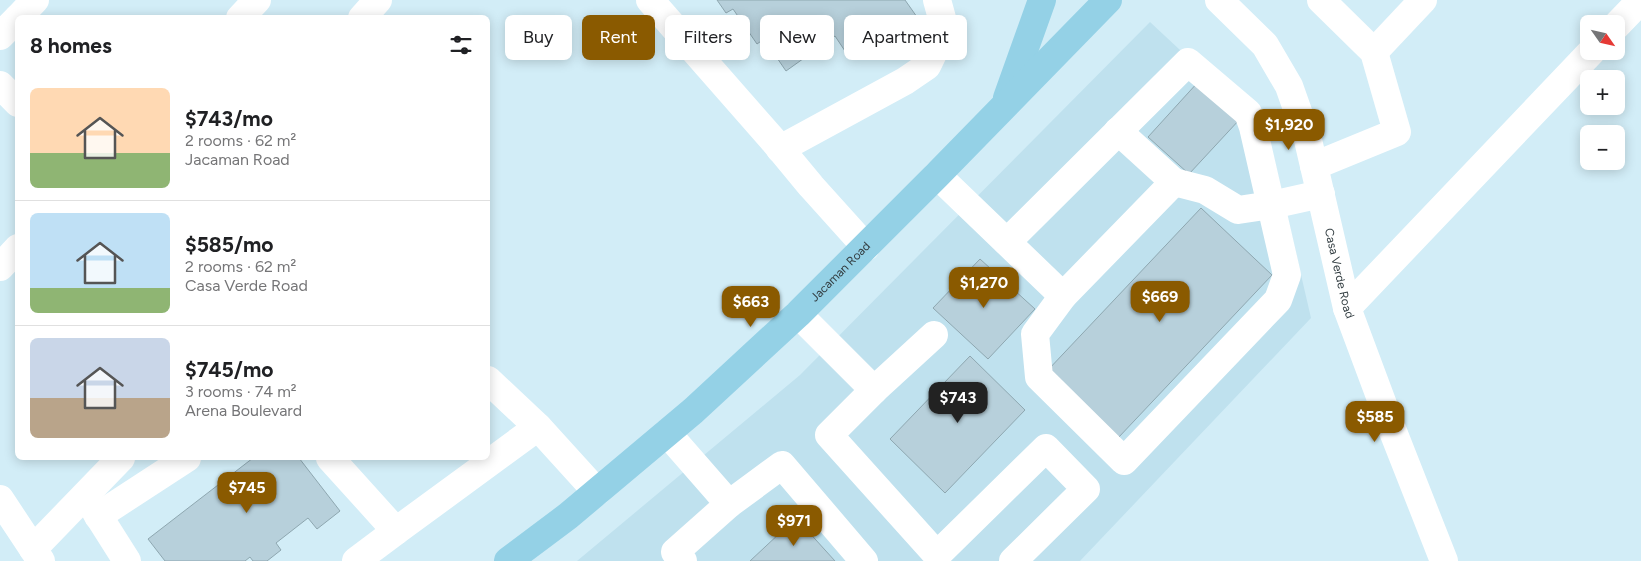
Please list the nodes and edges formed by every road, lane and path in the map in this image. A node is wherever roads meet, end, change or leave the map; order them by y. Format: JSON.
{"nodes":[{"id":1,"x":34,"y":0,"type":"edge"},
{"id":2,"x":257,"y":0,"type":"edge"},
{"id":3,"x":378,"y":0,"type":"edge"},
{"id":4,"x":650,"y":0,"type":"edge"},
{"id":5,"x":937,"y":0,"type":"edge"},
{"id":6,"x":1042,"y":0,"type":"edge"},
{"id":7,"x":1108,"y":0,"type":"edge"},
{"id":8,"x":1219,"y":0,"type":"edge"},
{"id":9,"x":1321,"y":0,"type":"edge"},
{"id":10,"x":1423,"y":0,"type":"edge"},
{"id":11,"x":1640,"y":0,"type":"edge"},
{"id":12,"x":21,"y":15,"type":"edge"},
{"id":13,"x":243,"y":15,"type":"edge"},
{"id":14,"x":365,"y":15,"type":"edge"},
{"id":15,"x":1625,"y":16,"type":"edge"},
{"id":16,"x":15,"y":21,"type":"edge"},
{"id":17,"x":0,"y":36,"type":"edge"},
{"id":18,"x":1374,"y":52,"type":"junction"},
{"id":19,"x":1583,"y":60,"type":"edge"},
{"id":20,"x":0,"y":85,"type":"edge"},
{"id":21,"x":15,"y":100,"type":"edge"},
{"id":22,"x":1004,"y":107,"type":"junction"},
{"id":23,"x":1118,"y":131,"type":"junction"},
{"id":24,"x":780,"y":148,"type":"junction"},
{"id":25,"x":1314,"y":166,"type":"junction"},
{"id":26,"x":937,"y":175,"type":"junction"},
{"id":27,"x":1174,"y":182,"type":"junction"},
{"id":28,"x":1321,"y":194,"type":"junction"},
{"id":29,"x":1270,"y":205,"type":"junction"},
{"id":30,"x":1007,"y":242,"type":"junction"},
{"id":31,"x":866,"y":247,"type":"junction"},
{"id":32,"x":15,"y":251,"type":"edge"},
{"id":33,"x":0,"y":266,"type":"edge"},
{"id":34,"x":1062,"y":296,"type":"junction"},
{"id":35,"x":1348,"y":308,"type":"junction"},
{"id":36,"x":798,"y":314,"type":"junction"},
{"id":37,"x":934,"y":336,"type":"dead end"},
{"id":38,"x":490,"y":382,"type":"edge"},
{"id":39,"x":874,"y":390,"type":"junction"},
{"id":40,"x":538,"y":427,"type":"junction"},
{"id":41,"x":667,"y":433,"type":"junction"},
{"id":42,"x":183,"y":460,"type":"edge"},
{"id":43,"x":332,"y":460,"type":"edge"},
{"id":44,"x":108,"y":462,"type":"edge"},
{"id":45,"x":597,"y":492,"type":"junction"},
{"id":46,"x":0,"y":499,"type":"edge"},
{"id":47,"x":729,"y":504,"type":"junction"},
{"id":48,"x":91,"y":505,"type":"junction"},
{"id":49,"x":396,"y":531,"type":"junction"},
{"id":50,"x":37,"y":555,"type":"edge"},
{"id":51,"x":940,"y":558,"type":"edge"},
{"id":52,"x":127,"y":561,"type":"edge"},
{"id":53,"x":356,"y":561,"type":"edge"},
{"id":54,"x":508,"y":561,"type":"edge"},
{"id":55,"x":683,"y":561,"type":"edge"},
{"id":56,"x":864,"y":561,"type":"edge"},
{"id":57,"x":1013,"y":561,"type":"edge"},
{"id":58,"x":1444,"y":561,"type":"edge"}],
"edges":[{"from":1,"to":12,"type":"street"},
{"from":2,"to":13,"type":"street"},
{"from":3,"to":14,"type":"street"},
{"from":4,"to":24,"type":"street"},
{"from":5,"to":24,"type":"street"},
{"from":6,"to":22,"type":"main road"},
{"from":7,"to":22,"type":"main road","name":"Jacaman Road"},
{"from":8,"to":25,"type":"street","name":"Casa Verde Road"},
{"from":9,"to":18,"type":"street"},
{"from":10,"to":18,"type":"street"},
{"from":11,"to":15,"type":"street"},
{"from":16,"to":17,"type":"street"},
{"from":18,"to":25,"type":"street"},
{"from":19,"to":35,"type":"street"},
{"from":20,"to":21,"type":"street"},
{"from":22,"to":26,"type":"main road","name":"Jacaman Road"},
{"from":23,"to":27,"type":"street"},
{"from":23,"to":29,"type":"street"},
{"from":23,"to":30,"type":"street"},
{"from":24,"to":31,"type":"street"},
{"from":25,"to":28,"type":"street","name":"Casa Verde Road"},
{"from":26,"to":30,"type":"street"},
{"from":26,"to":31,"type":"main road","name":"Jacaman Road"},
{"from":27,"to":29,"type":"street"},
{"from":27,"to":34,"type":"street"},
{"from":28,"to":29,"type":"street"},
{"from":28,"to":35,"type":"street","name":"Casa Verde Road"},
{"from":29,"to":34,"type":"street"},
{"from":30,"to":34,"type":"street"},
{"from":31,"to":36,"type":"main road","name":"Jacaman Road"},
{"from":32,"to":33,"type":"street"},
{"from":35,"to":58,"type":"street","name":"Casa Verde Road"},
{"from":36,"to":39,"type":"street"},
{"from":36,"to":41,"type":"main road","name":"Jacaman Road"},
{"from":37,"to":39,"type":"street"},
{"from":38,"to":40,"type":"street"},
{"from":39,"to":51,"type":"street"},
{"from":40,"to":45,"type":"street"},
{"from":40,"to":49,"type":"street"},
{"from":41,"to":45,"type":"main road","name":"Jacaman Road"},
{"from":41,"to":47,"type":"street"},
{"from":42,"to":48,"type":"street"},
{"from":43,"to":49,"type":"street"},
{"from":44,"to":48,"type":"street"},
{"from":45,"to":54,"type":"main road","name":"Jacaman Road"},
{"from":46,"to":50,"type":"street"},
{"from":47,"to":55,"type":"street"},
{"from":47,"to":56,"type":"street"},
{"from":48,"to":50,"type":"street"},
{"from":48,"to":52,"type":"street"},
{"from":49,"to":53,"type":"street"},
{"from":51,"to":57,"type":"street"}]}
